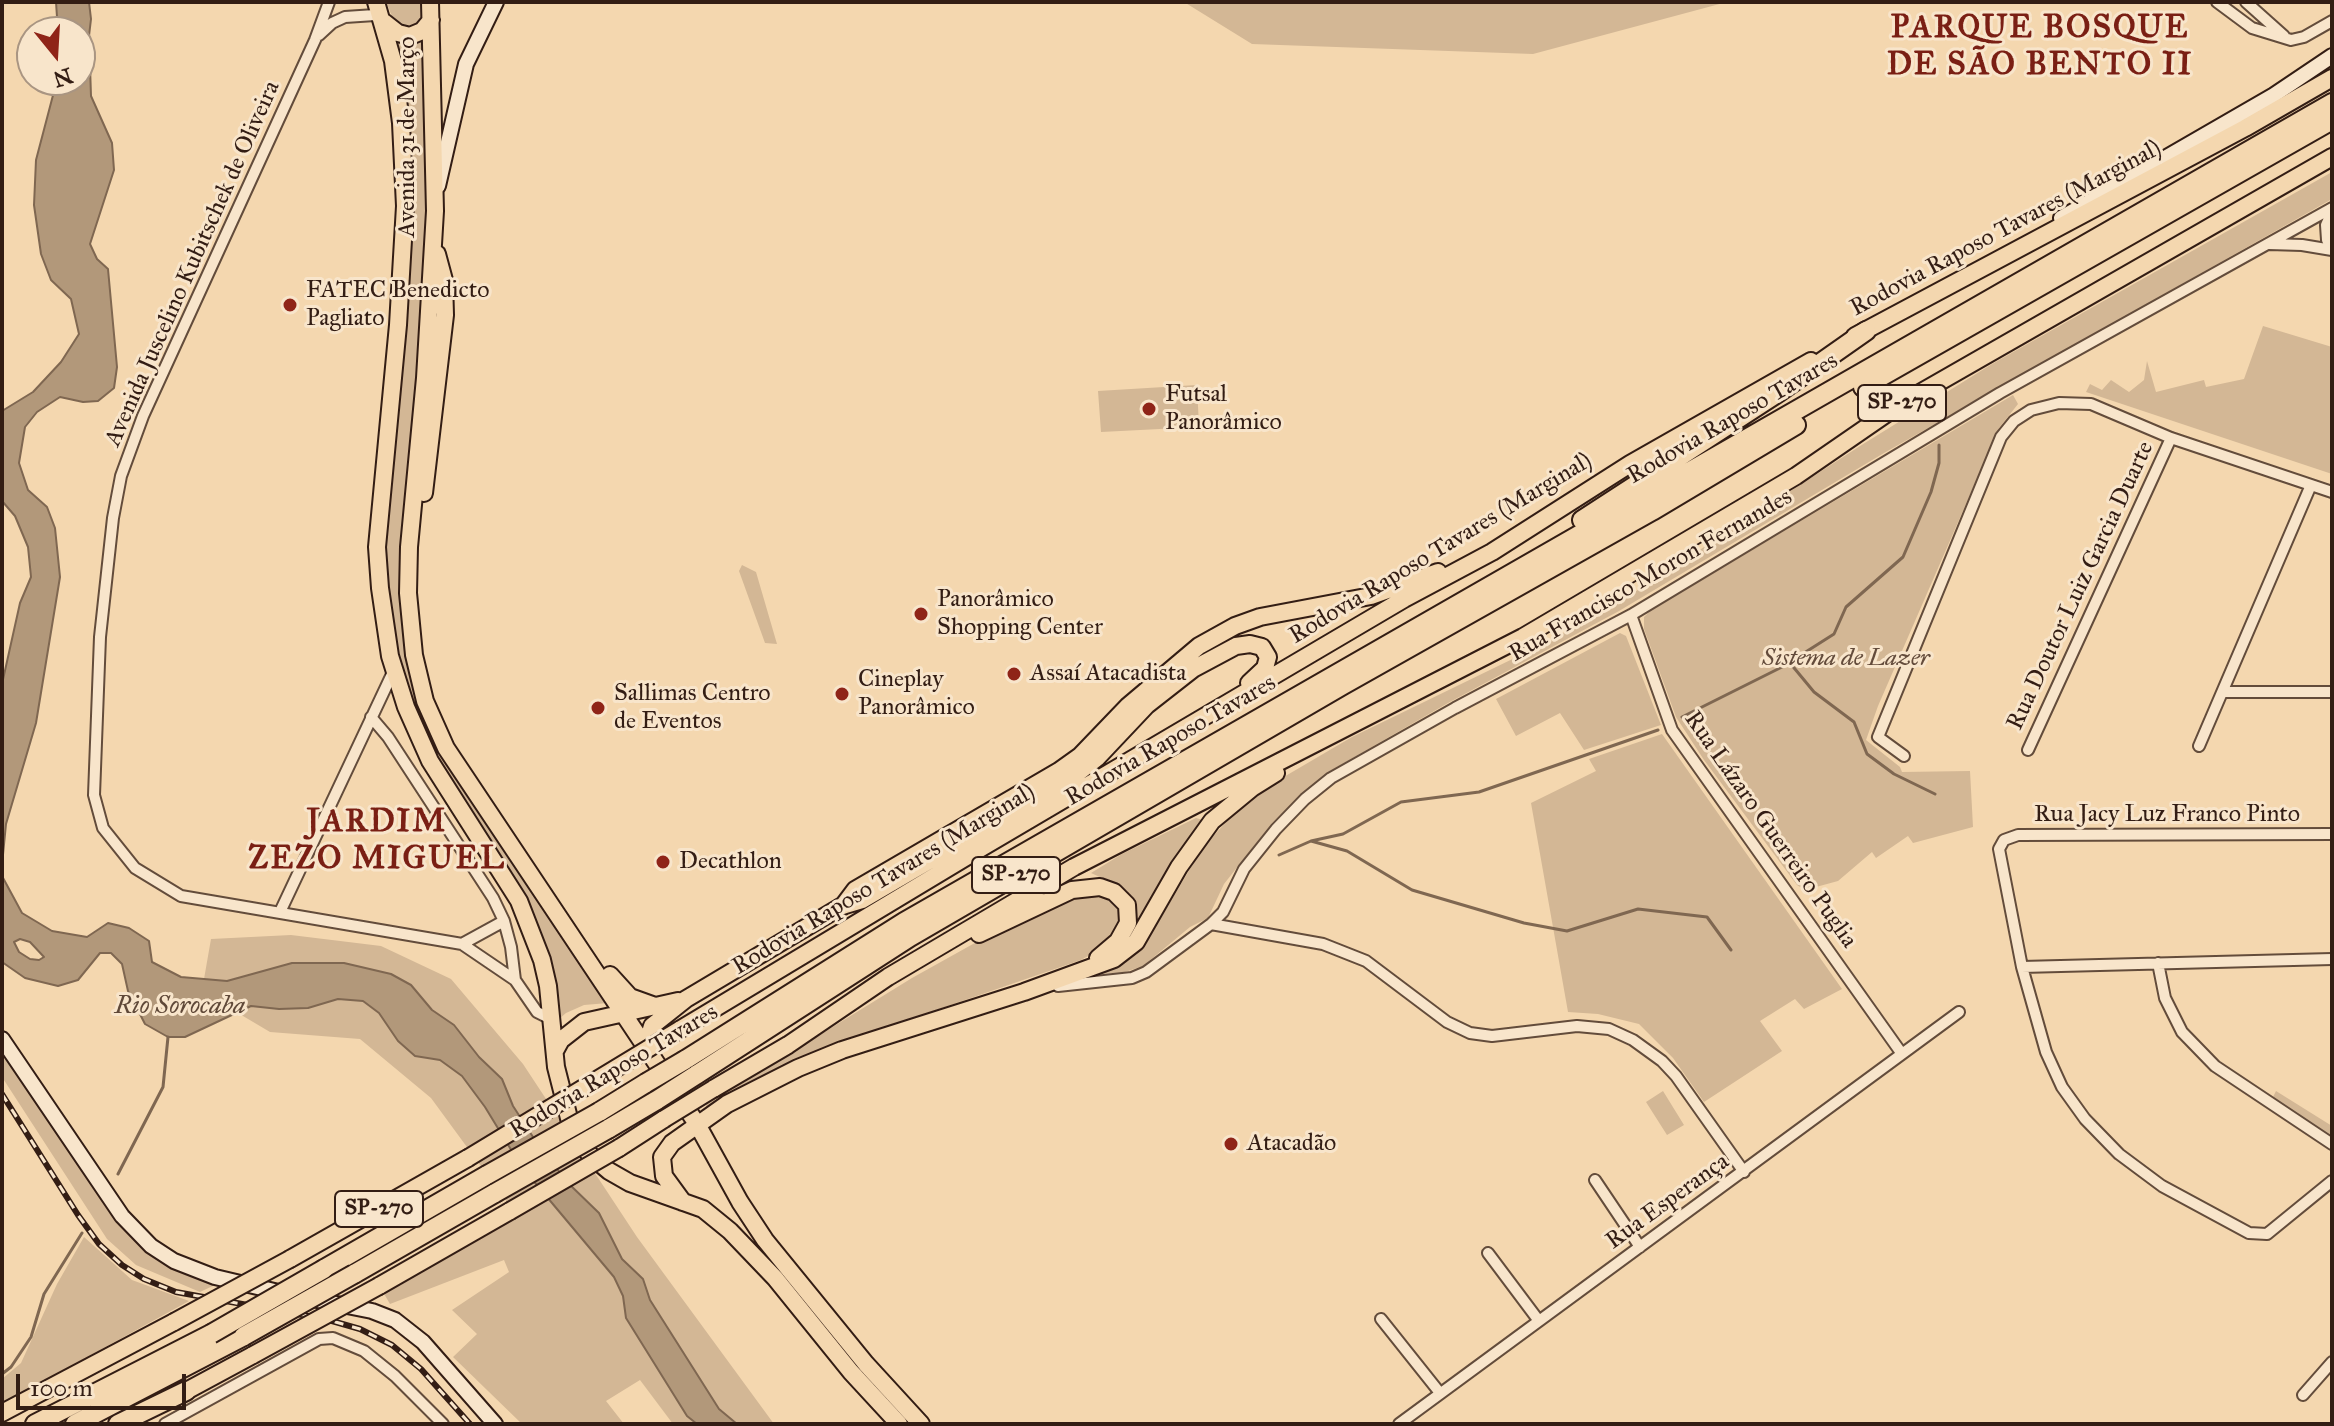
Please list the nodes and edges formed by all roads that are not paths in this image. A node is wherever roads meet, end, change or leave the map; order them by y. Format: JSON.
{"nodes":[{"id":1,"x":329,"y":2,"type":"edge"},
{"id":2,"x":376,"y":2,"type":"edge"},
{"id":3,"x":430,"y":2,"type":"edge"},
{"id":4,"x":496,"y":2,"type":"edge"},
{"id":5,"x":2217,"y":2,"type":"edge"},
{"id":6,"x":2246,"y":2,"type":"edge"},
{"id":7,"x":431,"y":20,"type":"junction"},
{"id":8,"x":383,"y":21,"type":"junction"},
{"id":9,"x":2332,"y":21,"type":"edge"},
{"id":10,"x":2285,"y":37,"type":"junction"},
{"id":11,"x":315,"y":40,"type":"junction"},
{"id":12,"x":2332,"y":56,"type":"edge"},
{"id":13,"x":2332,"y":78,"type":"edge"},
{"id":14,"x":2332,"y":103,"type":"edge"},
{"id":15,"x":2332,"y":120,"type":"edge"},
{"id":16,"x":2332,"y":157,"type":"edge"},
{"id":17,"x":435,"y":202,"type":"junction"},
{"id":18,"x":2332,"y":210,"type":"edge"},
{"id":19,"x":2307,"y":222,"type":"junction"},
{"id":20,"x":433,"y":242,"type":"junction"},
{"id":21,"x":2260,"y":247,"type":"junction"},
{"id":22,"x":2318,"y":248,"type":"junction"},
{"id":23,"x":2332,"y":248,"type":"edge"},
{"id":24,"x":1985,"y":266,"type":"junction"},
{"id":25,"x":1866,"y":331,"type":"junction"},
{"id":26,"x":2171,"y":438,"type":"junction"},
{"id":27,"x":2311,"y":485,"type":"junction"},
{"id":28,"x":2332,"y":492,"type":"edge"},
{"id":29,"x":1492,"y":552,"type":"junction"},
{"id":30,"x":1519,"y":569,"type":"junction"},
{"id":31,"x":408,"y":593,"type":"junction"},
{"id":32,"x":1631,"y":615,"type":"junction"},
{"id":33,"x":394,"y":670,"type":"junction"},
{"id":34,"x":2223,"y":692,"type":"junction"},
{"id":35,"x":2332,"y":692,"type":"edge"},
{"id":36,"x":371,"y":717,"type":"junction"},
{"id":37,"x":1362,"y":720,"type":"junction"},
{"id":38,"x":2199,"y":746,"type":"dead end"},
{"id":39,"x":2028,"y":750,"type":"dead end"},
{"id":40,"x":1904,"y":756,"type":"dead end"},
{"id":41,"x":1117,"y":769,"type":"junction"},
{"id":42,"x":2332,"y":834,"type":"edge"},
{"id":43,"x":842,"y":906,"type":"junction"},
{"id":44,"x":280,"y":912,"type":"junction"},
{"id":45,"x":504,"y":921,"type":"junction"},
{"id":46,"x":1211,"y":924,"type":"junction"},
{"id":47,"x":462,"y":944,"type":"junction"},
{"id":48,"x":588,"y":958,"type":"junction"},
{"id":49,"x":2332,"y":959,"type":"edge"},
{"id":50,"x":2158,"y":963,"type":"junction"},
{"id":51,"x":2022,"y":967,"type":"junction"},
{"id":52,"x":888,"y":977,"type":"junction"},
{"id":53,"x":515,"y":980,"type":"junction"},
{"id":54,"x":1043,"y":985,"type":"junction"},
{"id":55,"x":1024,"y":992,"type":"junction"},
{"id":56,"x":686,"y":999,"type":"junction"},
{"id":57,"x":657,"y":1006,"type":"junction"},
{"id":58,"x":1959,"y":1012,"type":"dead end"},
{"id":59,"x":624,"y":1013,"type":"junction"},
{"id":60,"x":553,"y":1020,"type":"junction"},
{"id":61,"x":2,"y":1039,"type":"edge"},
{"id":62,"x":646,"y":1046,"type":"junction"},
{"id":63,"x":555,"y":1051,"type":"junction"},
{"id":64,"x":1902,"y":1054,"type":"junction"},
{"id":65,"x":691,"y":1067,"type":"junction"},
{"id":66,"x":727,"y":1104,"type":"junction"},
{"id":67,"x":697,"y":1124,"type":"junction"},
{"id":68,"x":678,"y":1139,"type":"junction"},
{"id":69,"x":2332,"y":1144,"type":"edge"},
{"id":70,"x":718,"y":1161,"type":"junction"},
{"id":71,"x":1744,"y":1172,"type":"junction"},
{"id":72,"x":1595,"y":1180,"type":"dead end"},
{"id":73,"x":2332,"y":1181,"type":"edge"},
{"id":74,"x":684,"y":1203,"type":"junction"},
{"id":75,"x":1640,"y":1247,"type":"junction"},
{"id":76,"x":1488,"y":1253,"type":"dead end"},
{"id":77,"x":1381,"y":1319,"type":"dead end"},
{"id":78,"x":1539,"y":1321,"type":"junction"},
{"id":79,"x":2332,"y":1362,"type":"edge"},
{"id":80,"x":186,"y":1391,"type":"junction"},
{"id":81,"x":1440,"y":1393,"type":"junction"},
{"id":82,"x":2303,"y":1395,"type":"dead end"},
{"id":83,"x":2,"y":1413,"type":"edge"},
{"id":84,"x":35,"y":1424,"type":"edge"},
{"id":85,"x":75,"y":1424,"type":"edge"},
{"id":86,"x":118,"y":1424,"type":"edge"},
{"id":87,"x":131,"y":1424,"type":"edge"},
{"id":88,"x":165,"y":1424,"type":"edge"},
{"id":89,"x":443,"y":1424,"type":"edge"},
{"id":90,"x":495,"y":1424,"type":"edge"},
{"id":91,"x":899,"y":1424,"type":"edge"},
{"id":92,"x":921,"y":1424,"type":"edge"},
{"id":93,"x":1399,"y":1424,"type":"edge"}],
"edges":[{"from":1,"to":11,"type":"street","name":"Avenida Juscelino Kubitschek de Oliveira"},
{"from":2,"to":8,"type":"highway","name":"Avenida 31 de Março"},
{"from":3,"to":7,"type":"highway","name":"Avenida 31 de Março"},
{"from":4,"to":17,"type":"main road"},
{"from":5,"to":10,"type":"street"},
{"from":6,"to":10,"type":"street"},
{"from":7,"to":8,"type":"highway"},
{"from":7,"to":17,"type":"highway","name":"Avenida 31 de Março"},
{"from":8,"to":11,"type":"street","name":"Avenida Juscelino Kubitschek de Oliveira"},
{"from":8,"to":33,"type":"highway","name":"Avenida 31 de Março"},
{"from":9,"to":10,"type":"street"},
{"from":11,"to":44,"type":"street","name":"Avenida Juscelino Kubitschek de Oliveira"},
{"from":12,"to":24,"type":"main road"},
{"from":13,"to":24,"type":"highway","name":"Rodovia Raposo Tavares (Marginal)","number":"SP-270"},
{"from":14,"to":30,"type":"highway","name":"Rodovia Raposo Tavares","number":"SP-270"},
{"from":15,"to":65,"type":"highway","name":"Rodovia Raposo Tavares","number":"SP-270"},
{"from":16,"to":37,"type":"highway","number":"SP-270"},
{"from":17,"to":20,"type":"highway","name":"Avenida 31 de Março"},
{"from":18,"to":19,"type":"street","name":"Rua Francisco Moron Fernandes"},
{"from":18,"to":23,"type":"street"},
{"from":19,"to":21,"type":"street","name":"Rua Francisco Moron Fernandes"},
{"from":19,"to":22,"type":"street"},
{"from":20,"to":31,"type":"highway","name":"Avenida 31 de Março"},
{"from":20,"to":31,"type":"highway"},
{"from":21,"to":22,"type":"street"},
{"from":21,"to":32,"type":"street","name":"Rua Francisco Moron Fernandes"},
{"from":22,"to":23,"type":"street"},
{"from":24,"to":25,"type":"highway","name":"Rodovia Raposo Tavares (Marginal)","number":"SP-270"},
{"from":25,"to":29,"type":"highway","name":"Rodovia Raposo Tavares (Marginal)","number":"SP-270"},
{"from":25,"to":30,"type":"highway"},
{"from":26,"to":27,"type":"street"},
{"from":26,"to":39,"type":"street","name":"Rua Doutor Luiz Garcia Duarte"},
{"from":26,"to":40,"type":"street"},
{"from":27,"to":28,"type":"street"},
{"from":27,"to":34,"type":"street"},
{"from":29,"to":41,"type":"highway","name":"Rodovia Raposo Tavares (Marginal)","number":"SP-270"},
{"from":29,"to":43,"type":"highway"},
{"from":30,"to":65,"type":"highway","name":"Rodovia Raposo Tavares","number":"SP-270"},
{"from":31,"to":48,"type":"highway"},
{"from":32,"to":46,"type":"street","name":"Rua Francisco Moron Fernandes"},
{"from":32,"to":64,"type":"street","name":"Rua Lázaro Guerreiro Puglia"},
{"from":33,"to":36,"type":"street"},
{"from":33,"to":60,"type":"highway","name":"Avenida 31 de Março"},
{"from":34,"to":35,"type":"street"},
{"from":34,"to":38,"type":"street"},
{"from":36,"to":44,"type":"street"},
{"from":36,"to":45,"type":"street"},
{"from":37,"to":52,"type":"highway","number":"SP-270"},
{"from":37,"to":54,"type":"highway"},
{"from":41,"to":43,"type":"highway"},
{"from":41,"to":83,"type":"highway","name":"Rodovia Raposo Tavares (Marginal)","number":"SP-270","bridge":true},
{"from":42,"to":51,"type":"street","name":"Rua Jacy Luz Franco Pinto"},
{"from":43,"to":56,"type":"highway"},
{"from":44,"to":47,"type":"street","name":"Avenida Juscelino Kubitschek de Oliveira"},
{"from":45,"to":47,"type":"street"},
{"from":45,"to":53,"type":"street"},
{"from":46,"to":55,"type":"street","name":"Rua Francisco Moron Fernandes"},
{"from":46,"to":71,"type":"street"},
{"from":47,"to":53,"type":"street"},
{"from":48,"to":57,"type":"highway"},
{"from":48,"to":59,"type":"highway"},
{"from":49,"to":50,"type":"street"},
{"from":50,"to":51,"type":"street"},
{"from":50,"to":69,"type":"street"},
{"from":51,"to":73,"type":"street"},
{"from":52,"to":54,"type":"highway"},
{"from":52,"to":80,"type":"highway","number":"SP-270","bridge":true},
{"from":53,"to":60,"type":"street"},
{"from":54,"to":55,"type":"highway"},
{"from":55,"to":66,"type":"highway"},
{"from":56,"to":57,"type":"highway"},
{"from":56,"to":62,"type":"highway"},
{"from":57,"to":59,"type":"highway"},
{"from":58,"to":64,"type":"street","name":"Rua Esperança"},
{"from":59,"to":62,"type":"highway"},
{"from":59,"to":63,"type":"highway"},
{"from":60,"to":63,"type":"highway","name":"Avenida 31 de Março"},
{"from":61,"to":90,"type":"main road"},
{"from":62,"to":67,"type":"highway"},
{"from":63,"to":74,"type":"highway","name":"Avenida 31 de Março"},
{"from":64,"to":71,"type":"street","name":"Rua Esperança"},
{"from":65,"to":84,"type":"highway","name":"Rodovia Raposo Tavares","number":"SP-270","bridge":true},
{"from":65,"to":85,"type":"highway","name":"Rodovia Raposo Tavares","number":"SP-270","bridge":true},
{"from":66,"to":67,"type":"highway"},
{"from":66,"to":70,"type":"highway"},
{"from":67,"to":68,"type":"highway"},
{"from":67,"to":70,"type":"highway"},
{"from":68,"to":70,"type":"highway"},
{"from":68,"to":74,"type":"highway"},
{"from":70,"to":92,"type":"highway"},
{"from":71,"to":75,"type":"street","name":"Rua Esperança"},
{"from":72,"to":75,"type":"street"},
{"from":74,"to":91,"type":"highway","name":"Avenida 31 de Março"},
{"from":75,"to":78,"type":"street","name":"Rua Esperança"},
{"from":76,"to":78,"type":"street"},
{"from":77,"to":81,"type":"street"},
{"from":78,"to":81,"type":"street","name":"Rua Esperança"},
{"from":79,"to":82,"type":"street"},
{"from":80,"to":86,"type":"highway"},
{"from":80,"to":87,"type":"highway","number":"SP-270"},
{"from":81,"to":93,"type":"street","name":"Rua Esperança"},
{"from":88,"to":89,"type":"street"}]}
